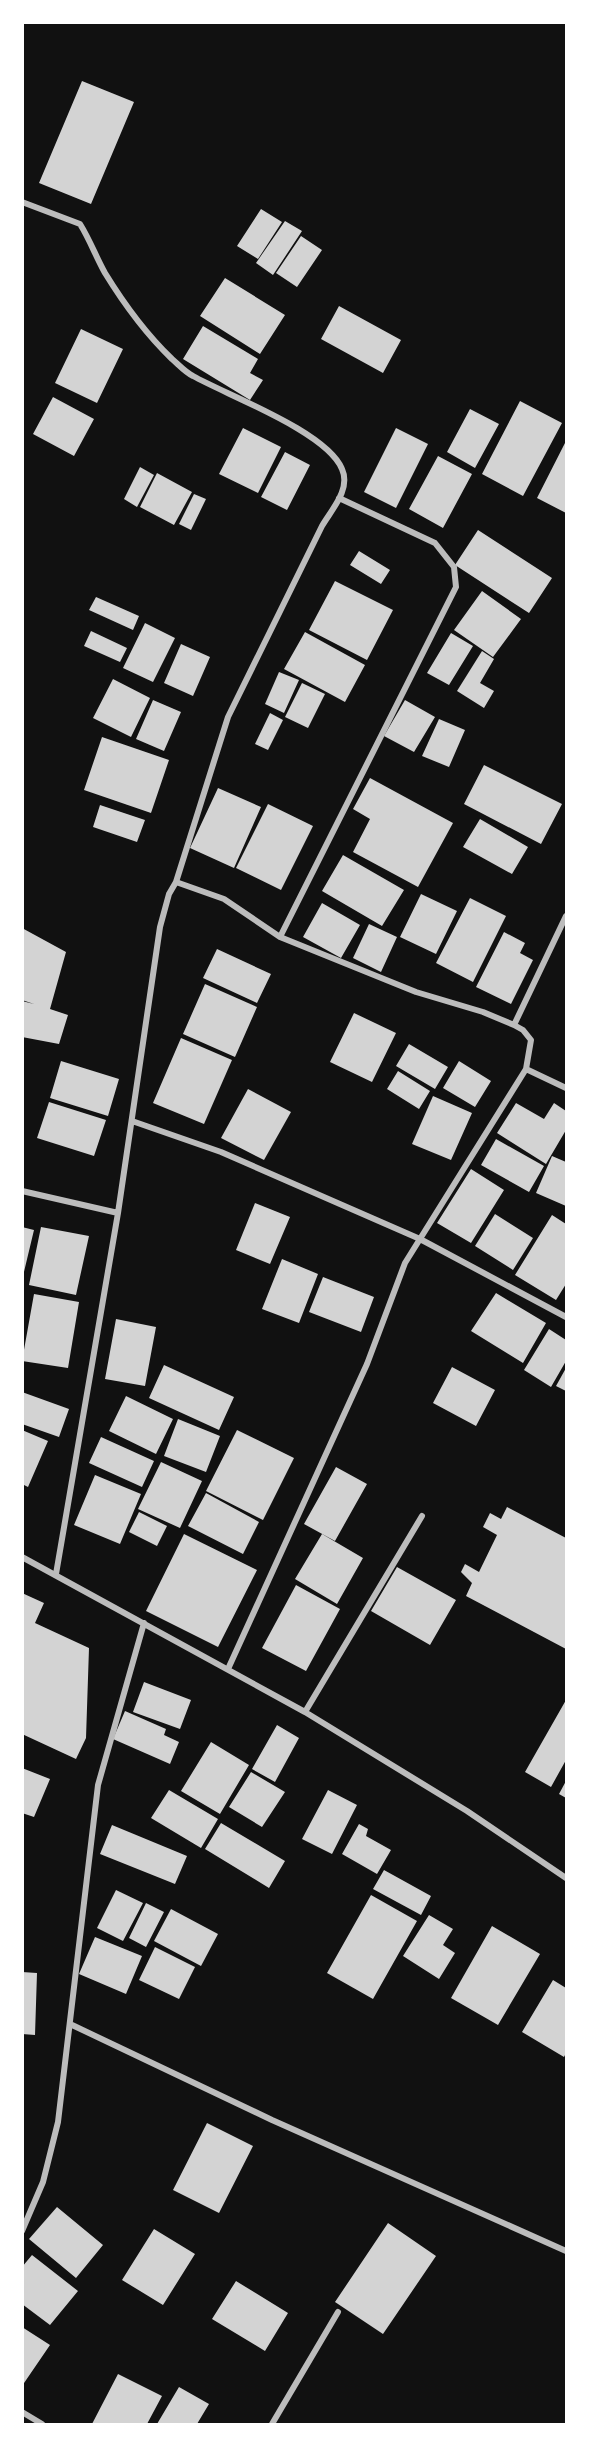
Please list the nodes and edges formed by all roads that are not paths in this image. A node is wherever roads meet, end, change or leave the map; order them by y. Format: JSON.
{"nodes":[{"id":1,"x":22,"y":202,"type":"edge"},
{"id":2,"x":339,"y":498,"type":"junction"},
{"id":3,"x":176,"y":882,"type":"junction"},
{"id":4,"x":567,"y":916,"type":"edge"},
{"id":5,"x":280,"y":938,"type":"junction"},
{"id":6,"x":514,"y":1025,"type":"junction"},
{"id":7,"x":526,"y":1069,"type":"junction"},
{"id":8,"x":567,"y":1088,"type":"edge"},
{"id":9,"x":132,"y":1121,"type":"junction"},
{"id":10,"x":22,"y":1191,"type":"edge"},
{"id":11,"x":118,"y":1213,"type":"junction"},
{"id":12,"x":420,"y":1239,"type":"junction"},
{"id":13,"x":567,"y":1317,"type":"edge"},
{"id":14,"x":422,"y":1516,"type":"dead end"},
{"id":15,"x":22,"y":1557,"type":"edge"},
{"id":16,"x":56,"y":1574,"type":"junction"},
{"id":17,"x":144,"y":1623,"type":"junction"},
{"id":18,"x":228,"y":1669,"type":"junction"},
{"id":19,"x":305,"y":1712,"type":"junction"},
{"id":20,"x":567,"y":1878,"type":"edge"},
{"id":21,"x":70,"y":2024,"type":"junction"},
{"id":22,"x":22,"y":2231,"type":"edge"},
{"id":23,"x":567,"y":2251,"type":"edge"},
{"id":24,"x":338,"y":2312,"type":"dead end"},
{"id":25,"x":22,"y":2412,"type":"edge"},
{"id":26,"x":42,"y":2424,"type":"edge"},
{"id":27,"x":272,"y":2424,"type":"edge"}],
"edges":[{"from":1,"to":2,"type":"street"},
{"from":2,"to":3,"type":"street"},
{"from":2,"to":5,"type":"street"},
{"from":3,"to":5,"type":"street"},
{"from":3,"to":9,"type":"street"},
{"from":4,"to":6,"type":"street"},
{"from":5,"to":6,"type":"street"},
{"from":6,"to":7,"type":"street"},
{"from":7,"to":8,"type":"street"},
{"from":7,"to":12,"type":"street"},
{"from":9,"to":11,"type":"street"},
{"from":9,"to":12,"type":"street"},
{"from":10,"to":11,"type":"street"},
{"from":11,"to":16,"type":"street"},
{"from":12,"to":13,"type":"street"},
{"from":12,"to":18,"type":"street"},
{"from":14,"to":19,"type":"street"},
{"from":15,"to":16,"type":"street"},
{"from":16,"to":17,"type":"street"},
{"from":17,"to":18,"type":"street"},
{"from":17,"to":21,"type":"street"},
{"from":18,"to":19,"type":"street"},
{"from":19,"to":20,"type":"street"},
{"from":21,"to":22,"type":"street"},
{"from":21,"to":23,"type":"street"},
{"from":24,"to":27,"type":"street"},
{"from":25,"to":26,"type":"street"}]}
